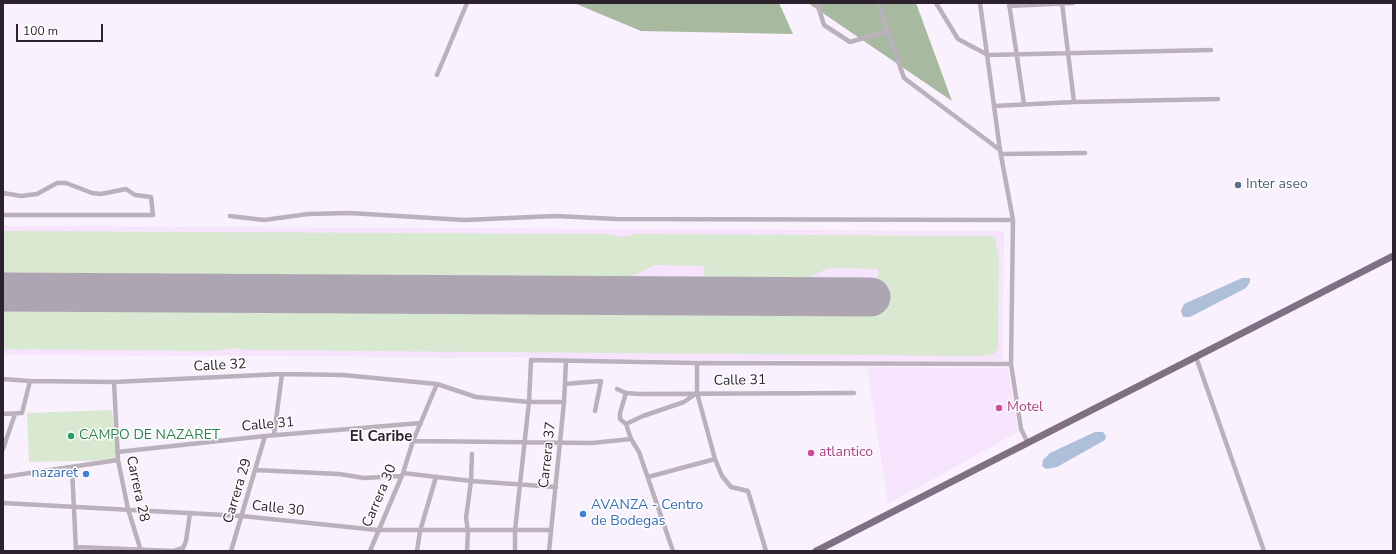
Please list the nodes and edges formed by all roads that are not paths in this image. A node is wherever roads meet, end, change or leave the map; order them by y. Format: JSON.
{"nodes":[{"id":1,"x":467,"y":3,"type":"edge"},
{"id":2,"x":817,"y":3,"type":"edge"},
{"id":3,"x":878,"y":3,"type":"edge"},
{"id":4,"x":936,"y":3,"type":"edge"},
{"id":5,"x":980,"y":3,"type":"edge"},
{"id":6,"x":1062,"y":3,"type":"edge"},
{"id":7,"x":1073,"y":3,"type":"edge"},
{"id":8,"x":1009,"y":5,"type":"edge"},
{"id":9,"x":888,"y":31,"type":"junction"},
{"id":10,"x":1211,"y":50,"type":"dead end"},
{"id":11,"x":1067,"y":53,"type":"junction"},
{"id":12,"x":988,"y":54,"type":"junction"},
{"id":13,"x":1016,"y":54,"type":"junction"},
{"id":14,"x":437,"y":74,"type":"dead end"},
{"id":15,"x":1218,"y":100,"type":"dead end"},
{"id":16,"x":1074,"y":102,"type":"junction"},
{"id":17,"x":1024,"y":104,"type":"junction"},
{"id":18,"x":994,"y":106,"type":"junction"},
{"id":19,"x":1000,"y":152,"type":"junction"},
{"id":20,"x":1085,"y":153,"type":"dead end"},
{"id":21,"x":3,"y":193,"type":"edge"},
{"id":22,"x":3,"y":215,"type":"edge"},
{"id":23,"x":230,"y":216,"type":"dead end"},
{"id":24,"x":1013,"y":220,"type":"junction"},
{"id":25,"x":1393,"y":256,"type":"edge"},
{"id":26,"x":1196,"y":357,"type":"junction"},
{"id":27,"x":566,"y":361,"type":"junction"},
{"id":28,"x":697,"y":363,"type":"junction"},
{"id":29,"x":1011,"y":364,"type":"junction"},
{"id":30,"x":282,"y":374,"type":"junction"},
{"id":31,"x":3,"y":379,"type":"edge"},
{"id":32,"x":30,"y":381,"type":"junction"},
{"id":33,"x":114,"y":382,"type":"junction"},
{"id":34,"x":437,"y":384,"type":"junction"},
{"id":35,"x":565,"y":384,"type":"junction"},
{"id":36,"x":617,"y":389,"type":"dead end"},
{"id":37,"x":626,"y":392,"type":"junction"},
{"id":38,"x":697,"y":393,"type":"junction"},
{"id":39,"x":854,"y":393,"type":"dead end"},
{"id":40,"x":530,"y":402,"type":"junction"},
{"id":41,"x":564,"y":402,"type":"junction"},
{"id":42,"x":595,"y":411,"type":"dead end"},
{"id":43,"x":3,"y":414,"type":"edge"},
{"id":44,"x":15,"y":414,"type":"junction"},
{"id":45,"x":421,"y":423,"type":"junction"},
{"id":46,"x":626,"y":424,"type":"junction"},
{"id":47,"x":265,"y":436,"type":"junction"},
{"id":48,"x":274,"y":436,"type":"junction"},
{"id":49,"x":631,"y":440,"type":"junction"},
{"id":50,"x":413,"y":441,"type":"junction"},
{"id":51,"x":525,"y":442,"type":"junction"},
{"id":52,"x":560,"y":442,"type":"junction"},
{"id":53,"x":1028,"y":443,"type":"junction"},
{"id":54,"x":3,"y":449,"type":"edge"},
{"id":55,"x":117,"y":452,"type":"junction"},
{"id":56,"x":472,"y":454,"type":"dead end"},
{"id":57,"x":715,"y":459,"type":"junction"},
{"id":58,"x":118,"y":460,"type":"junction"},
{"id":59,"x":72,"y":468,"type":"junction"},
{"id":60,"x":256,"y":470,"type":"junction"},
{"id":61,"x":402,"y":475,"type":"junction"},
{"id":62,"x":648,"y":476,"type":"junction"},
{"id":63,"x":436,"y":477,"type":"junction"},
{"id":64,"x":3,"y":478,"type":"edge"},
{"id":65,"x":471,"y":481,"type":"junction"},
{"id":66,"x":520,"y":485,"type":"junction"},
{"id":67,"x":556,"y":487,"type":"junction"},
{"id":68,"x":3,"y":503,"type":"edge"},
{"id":69,"x":73,"y":507,"type":"junction"},
{"id":70,"x":128,"y":509,"type":"junction"},
{"id":71,"x":190,"y":513,"type":"junction"},
{"id":72,"x":242,"y":516,"type":"junction"},
{"id":73,"x":378,"y":530,"type":"junction"},
{"id":74,"x":515,"y":530,"type":"junction"},
{"id":75,"x":551,"y":530,"type":"junction"},
{"id":76,"x":420,"y":531,"type":"junction"},
{"id":77,"x":468,"y":531,"type":"junction"},
{"id":78,"x":76,"y":549,"type":"edge"},
{"id":79,"x":141,"y":550,"type":"edge"},
{"id":80,"x":231,"y":551,"type":"edge"},
{"id":81,"x":370,"y":551,"type":"edge"},
{"id":82,"x":417,"y":551,"type":"edge"},
{"id":83,"x":467,"y":551,"type":"edge"},
{"id":84,"x":515,"y":551,"type":"edge"},
{"id":85,"x":549,"y":551,"type":"edge"},
{"id":86,"x":673,"y":551,"type":"edge"},
{"id":87,"x":766,"y":551,"type":"edge"},
{"id":88,"x":816,"y":551,"type":"edge"},
{"id":89,"x":1264,"y":551,"type":"edge"}],
"edges":[{"from":1,"to":14,"type":"street"},
{"from":2,"to":9,"type":"street"},
{"from":3,"to":9,"type":"street"},
{"from":4,"to":12,"type":"street"},
{"from":5,"to":12,"type":"street"},
{"from":6,"to":7,"type":"street"},
{"from":6,"to":8,"type":"street"},
{"from":6,"to":11,"type":"street"},
{"from":8,"to":13,"type":"street"},
{"from":9,"to":19,"type":"street"},
{"from":10,"to":11,"type":"street"},
{"from":11,"to":13,"type":"street"},
{"from":11,"to":16,"type":"street"},
{"from":12,"to":13,"type":"street"},
{"from":12,"to":18,"type":"street"},
{"from":13,"to":17,"type":"street"},
{"from":15,"to":16,"type":"street"},
{"from":16,"to":17,"type":"street"},
{"from":17,"to":18,"type":"street"},
{"from":18,"to":19,"type":"street"},
{"from":19,"to":20,"type":"street"},
{"from":19,"to":24,"type":"street"},
{"from":21,"to":22,"type":"street"},
{"from":23,"to":24,"type":"street"},
{"from":24,"to":29,"type":"street"},
{"from":25,"to":26,"type":"highway"},
{"from":26,"to":53,"type":"highway"},
{"from":26,"to":89,"type":"street"},
{"from":27,"to":28,"type":"street"},
{"from":27,"to":35,"type":"street","name":"Carrera 37"},
{"from":27,"to":40,"type":"street"},
{"from":28,"to":29,"type":"street"},
{"from":28,"to":38,"type":"street"},
{"from":29,"to":53,"type":"street"},
{"from":30,"to":33,"type":"street","name":"Calle 32"},
{"from":30,"to":34,"type":"street","name":"Calle 32"},
{"from":30,"to":48,"type":"street"},
{"from":31,"to":32,"type":"street","name":"Calle 32"},
{"from":32,"to":33,"type":"street","name":"Calle 32"},
{"from":32,"to":44,"type":"street"},
{"from":33,"to":55,"type":"street","name":"Carrera 28"},
{"from":34,"to":40,"type":"street","name":"Calle 32"},
{"from":34,"to":45,"type":"street","name":"Carrera 30"},
{"from":35,"to":41,"type":"street","name":"Carrera 37"},
{"from":35,"to":42,"type":"street"},
{"from":36,"to":37,"type":"street","name":"Calle 31"},
{"from":37,"to":38,"type":"street","name":"Calle 31"},
{"from":37,"to":46,"type":"street"},
{"from":38,"to":39,"type":"street","name":"Calle 31"},
{"from":38,"to":46,"type":"street"},
{"from":38,"to":57,"type":"street"},
{"from":40,"to":41,"type":"street","name":"Calle 32"},
{"from":40,"to":51,"type":"street"},
{"from":41,"to":52,"type":"street","name":"Carrera 37"},
{"from":43,"to":44,"type":"street"},
{"from":44,"to":54,"type":"street"},
{"from":45,"to":48,"type":"street","name":"Calle 31"},
{"from":45,"to":50,"type":"street","name":"Carrera 30"},
{"from":46,"to":49,"type":"street"},
{"from":47,"to":48,"type":"street","name":"Calle 31"},
{"from":47,"to":55,"type":"street","name":"Calle 31"},
{"from":47,"to":60,"type":"street","name":"Carrera 29"},
{"from":49,"to":52,"type":"street"},
{"from":49,"to":62,"type":"street"},
{"from":50,"to":51,"type":"street"},
{"from":50,"to":61,"type":"street","name":"Carrera 30"},
{"from":51,"to":52,"type":"street"},
{"from":51,"to":66,"type":"street"},
{"from":52,"to":67,"type":"street","name":"Carrera 37"},
{"from":53,"to":88,"type":"highway"},
{"from":55,"to":58,"type":"street","name":"Carrera 28"},
{"from":56,"to":65,"type":"street"},
{"from":57,"to":62,"type":"street"},
{"from":57,"to":87,"type":"street"},
{"from":58,"to":59,"type":"street"},
{"from":58,"to":70,"type":"street","name":"Carrera 28"},
{"from":59,"to":64,"type":"street"},
{"from":59,"to":69,"type":"street"},
{"from":60,"to":61,"type":"street"},
{"from":60,"to":72,"type":"street","name":"Carrera 29"},
{"from":61,"to":63,"type":"street"},
{"from":61,"to":73,"type":"street","name":"Carrera 30"},
{"from":62,"to":86,"type":"street"},
{"from":63,"to":65,"type":"street"},
{"from":63,"to":76,"type":"street"},
{"from":65,"to":66,"type":"street"},
{"from":65,"to":77,"type":"street"},
{"from":66,"to":67,"type":"street"},
{"from":66,"to":74,"type":"street"},
{"from":67,"to":75,"type":"street","name":"Carrera 37"},
{"from":68,"to":69,"type":"street","name":"Calle 30"},
{"from":69,"to":70,"type":"street","name":"Calle 30"},
{"from":69,"to":78,"type":"street"},
{"from":70,"to":71,"type":"street","name":"Calle 30"},
{"from":70,"to":79,"type":"street","name":"Carrera 28"},
{"from":71,"to":72,"type":"street","name":"Calle 30"},
{"from":71,"to":79,"type":"street"},
{"from":72,"to":73,"type":"street","name":"Calle 30"},
{"from":72,"to":80,"type":"street","name":"Carrera 29"},
{"from":73,"to":76,"type":"street","name":"Calle 30"},
{"from":73,"to":81,"type":"street","name":"Carrera 30"},
{"from":74,"to":75,"type":"street","name":"Calle 30"},
{"from":74,"to":77,"type":"street","name":"Calle 30"},
{"from":74,"to":84,"type":"street"},
{"from":75,"to":85,"type":"street","name":"Carrera 37"},
{"from":76,"to":77,"type":"street","name":"Calle 30"},
{"from":76,"to":82,"type":"street"},
{"from":77,"to":83,"type":"street"},
{"from":78,"to":79,"type":"street"}]}
